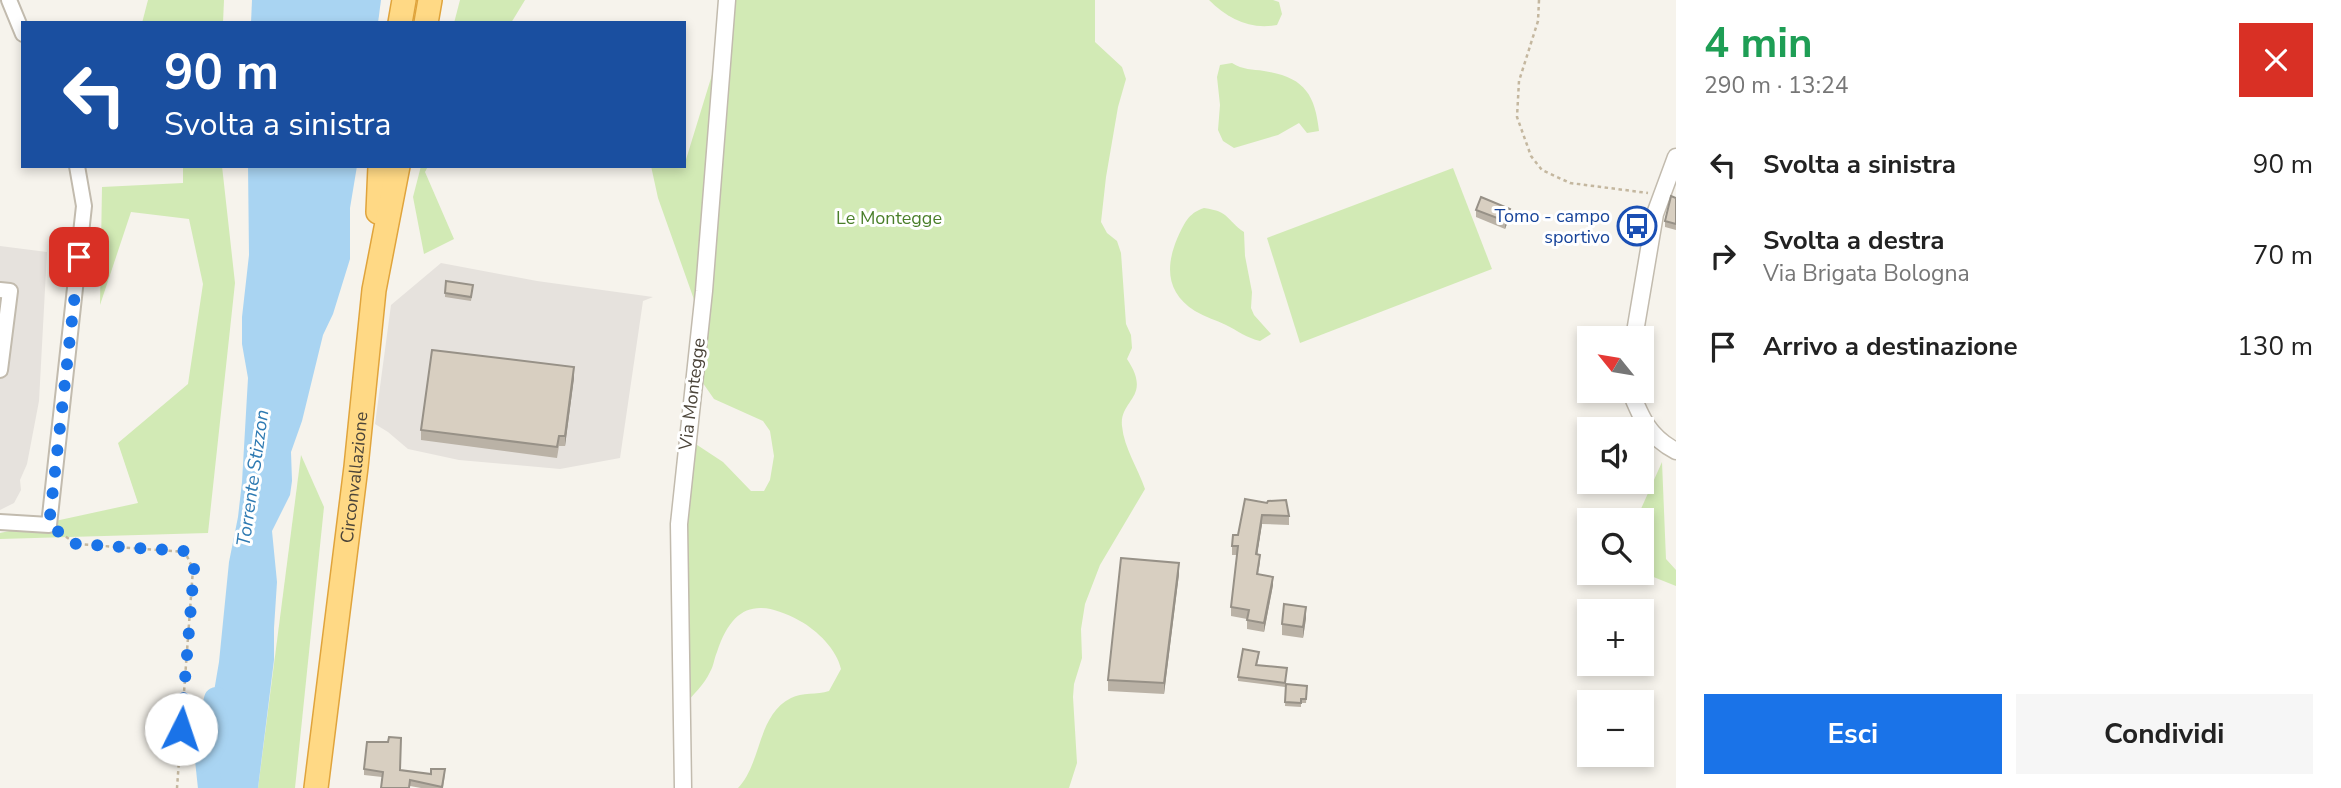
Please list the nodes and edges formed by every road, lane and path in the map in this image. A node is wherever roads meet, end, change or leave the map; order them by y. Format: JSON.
{"nodes":[{"id":1,"x":9,"y":0,"type":"edge"},
{"id":2,"x":430,"y":0,"type":"edge"},
{"id":3,"x":727,"y":0,"type":"edge"},
{"id":4,"x":1539,"y":0,"type":"edge"},
{"id":5,"x":426,"y":21,"type":"edge"},
{"id":6,"x":21,"y":29,"type":"edge"},
{"id":7,"x":1676,"y":157,"type":"edge"},
{"id":8,"x":77,"y":168,"type":"edge"},
{"id":9,"x":380,"y":168,"type":"edge"},
{"id":10,"x":398,"y":168,"type":"edge"},
{"id":11,"x":1662,"y":195,"type":"junction"},
{"id":12,"x":0,"y":290,"type":"edge"},
{"id":13,"x":374,"y":290,"type":"junction"},
{"id":14,"x":1635,"y":326,"type":"edge"},
{"id":15,"x":0,"y":370,"type":"edge"},
{"id":16,"x":1635,"y":403,"type":"edge"},
{"id":17,"x":1676,"y":451,"type":"edge"},
{"id":18,"x":0,"y":522,"type":"edge"},
{"id":19,"x":49,"y":525,"type":"junction"},
{"id":20,"x":177,"y":788,"type":"edge"},
{"id":21,"x":316,"y":788,"type":"edge"},
{"id":22,"x":683,"y":788,"type":"edge"}],
"edges":[{"from":1,"to":6,"type":"street"},
{"from":2,"to":5,"type":"highway"},
{"from":3,"to":22,"type":"street","name":"Via Montegge"},
{"from":4,"to":11,"type":"path"},
{"from":7,"to":11,"type":"street"},
{"from":8,"to":19,"type":"street"},
{"from":9,"to":13,"type":"highway"},
{"from":10,"to":13,"type":"highway","name":"Circonvallazione"},
{"from":11,"to":14,"type":"street"},
{"from":12,"to":15,"type":"street"},
{"from":13,"to":21,"type":"highway","name":"Circonvallazione"},
{"from":16,"to":17,"type":"street"},
{"from":18,"to":19,"type":"street"},
{"from":19,"to":20,"type":"path"}]}
